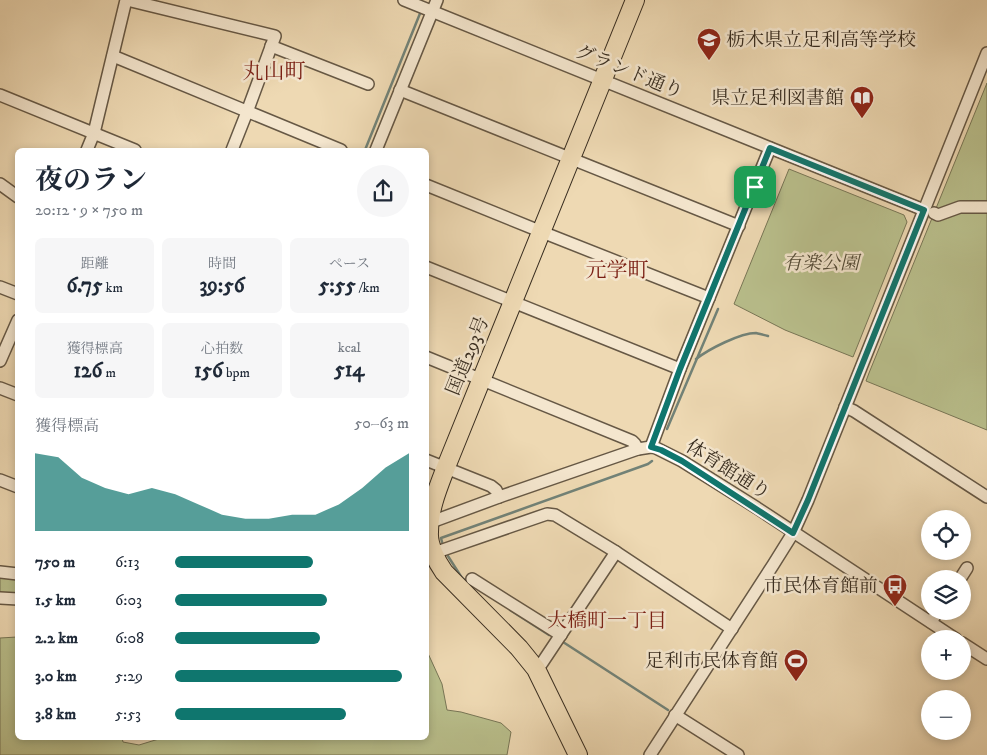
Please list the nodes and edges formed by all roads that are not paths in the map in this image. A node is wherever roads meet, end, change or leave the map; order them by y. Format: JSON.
{"nodes":[{"id":1,"x":126,"y":0,"type":"edge"},
{"id":2,"x":404,"y":0,"type":"edge"},
{"id":3,"x":635,"y":0,"type":"edge"},
{"id":4,"x":434,"y":5,"type":"edge"},
{"id":5,"x":271,"y":46,"type":"junction"},
{"id":6,"x":987,"y":53,"type":"edge"},
{"id":7,"x":113,"y":56,"type":"junction"},
{"id":8,"x":603,"y":80,"type":"junction"},
{"id":9,"x":368,"y":84,"type":"dead end"},
{"id":10,"x":400,"y":90,"type":"junction"},
{"id":11,"x":0,"y":95,"type":"edge"},
{"id":12,"x":247,"y":112,"type":"junction"},
{"id":13,"x":94,"y":133,"type":"junction"},
{"id":14,"x":88,"y":148,"type":"edge"},
{"id":15,"x":130,"y":148,"type":"edge"},
{"id":16,"x":233,"y":148,"type":"edge"},
{"id":17,"x":336,"y":148,"type":"edge"},
{"id":18,"x":377,"y":148,"type":"edge"},
{"id":19,"x":770,"y":148,"type":"junction"},
{"id":20,"x":571,"y":158,"type":"junction"},
{"id":21,"x":0,"y":184,"type":"edge"},
{"id":22,"x":429,"y":186,"type":"edge"},
{"id":23,"x":15,"y":195,"type":"edge"},
{"id":24,"x":987,"y":207,"type":"edge"},
{"id":25,"x":929,"y":212,"type":"junction"},
{"id":26,"x":739,"y":226,"type":"junction"},
{"id":27,"x":542,"y":232,"type":"junction"},
{"id":28,"x":429,"y":268,"type":"edge"},
{"id":29,"x":0,"y":287,"type":"edge"},
{"id":30,"x":15,"y":293,"type":"edge"},
{"id":31,"x":709,"y":298,"type":"junction"},
{"id":32,"x":513,"y":302,"type":"junction"},
{"id":33,"x":15,"y":327,"type":"edge"},
{"id":34,"x":429,"y":358,"type":"edge"},
{"id":35,"x":0,"y":361,"type":"edge"},
{"id":36,"x":680,"y":369,"type":"junction"},
{"id":37,"x":482,"y":379,"type":"junction"},
{"id":38,"x":0,"y":388,"type":"edge"},
{"id":39,"x":15,"y":394,"type":"edge"},
{"id":40,"x":845,"y":407,"type":"junction"},
{"id":41,"x":651,"y":447,"type":"junction"},
{"id":42,"x":638,"y":449,"type":"junction"},
{"id":43,"x":429,"y":461,"type":"edge"},
{"id":44,"x":446,"y":467,"type":"junction"},
{"id":45,"x":0,"y":480,"type":"edge"},
{"id":46,"x":15,"y":486,"type":"edge"},
{"id":47,"x":499,"y":497,"type":"junction"},
{"id":48,"x":987,"y":497,"type":"edge"},
{"id":49,"x":429,"y":520,"type":"edge"},
{"id":50,"x":429,"y":524,"type":"edge"},
{"id":51,"x":793,"y":533,"type":"junction"},
{"id":52,"x":429,"y":537,"type":"edge"},
{"id":53,"x":616,"y":552,"type":"junction"},
{"id":54,"x":434,"y":553,"type":"junction"},
{"id":55,"x":0,"y":572,"type":"edge"},
{"id":56,"x":15,"y":574,"type":"edge"},
{"id":57,"x":472,"y":579,"type":"dead end"},
{"id":58,"x":0,"y":598,"type":"edge"},
{"id":59,"x":15,"y":599,"type":"edge"},
{"id":60,"x":931,"y":622,"type":"joint"},
{"id":61,"x":732,"y":629,"type":"junction"},
{"id":62,"x":943,"y":630,"type":"edge"},
{"id":63,"x":560,"y":635,"type":"junction"},
{"id":64,"x":971,"y":649,"type":"edge"},
{"id":65,"x":987,"y":659,"type":"edge"},
{"id":66,"x":536,"y":669,"type":"junction"},
{"id":67,"x":675,"y":714,"type":"junction"},
{"id":68,"x":578,"y":755,"type":"edge"},
{"id":69,"x":650,"y":755,"type":"edge"},
{"id":70,"x":738,"y":755,"type":"edge"}],
"edges":[{"from":1,"to":5,"type":"street"},
{"from":1,"to":7,"type":"street"},
{"from":2,"to":4,"type":"street","name":"グランド通り"},
{"from":3,"to":8,"type":"highway","name":"国道293号"},
{"from":4,"to":8,"type":"street","name":"グランド通り"},
{"from":4,"to":10,"type":"street"},
{"from":5,"to":9,"type":"street"},
{"from":5,"to":12,"type":"street"},
{"from":6,"to":25,"type":"street"},
{"from":7,"to":12,"type":"street"},
{"from":7,"to":13,"type":"street"},
{"from":8,"to":19,"type":"street","name":"グランド通り"},
{"from":8,"to":20,"type":"highway","name":"国道293号"},
{"from":10,"to":18,"type":"street"},
{"from":10,"to":20,"type":"street"},
{"from":11,"to":13,"type":"street"},
{"from":12,"to":16,"type":"street"},
{"from":12,"to":17,"type":"street"},
{"from":13,"to":14,"type":"street"},
{"from":13,"to":15,"type":"street"},
{"from":19,"to":25,"type":"street","name":"グランド通り"},
{"from":19,"to":26,"type":"street"},
{"from":20,"to":26,"type":"street"},
{"from":20,"to":27,"type":"highway","name":"国道293号"},
{"from":21,"to":23,"type":"street"},
{"from":22,"to":27,"type":"street"},
{"from":24,"to":25,"type":"street"},
{"from":25,"to":40,"type":"street"},
{"from":26,"to":31,"type":"street"},
{"from":27,"to":31,"type":"street"},
{"from":27,"to":32,"type":"highway","name":"国道293号"},
{"from":28,"to":32,"type":"street"},
{"from":29,"to":30,"type":"street"},
{"from":31,"to":36,"type":"street"},
{"from":32,"to":36,"type":"street"},
{"from":32,"to":37,"type":"highway","name":"国道293号"},
{"from":33,"to":35,"type":"street"},
{"from":34,"to":37,"type":"street"},
{"from":36,"to":41,"type":"street"},
{"from":37,"to":42,"type":"street"},
{"from":37,"to":44,"type":"highway","name":"国道293号"},
{"from":38,"to":39,"type":"street"},
{"from":40,"to":48,"type":"street"},
{"from":40,"to":51,"type":"street"},
{"from":41,"to":42,"type":"street"},
{"from":41,"to":51,"type":"street","name":"体育館通り"},
{"from":42,"to":47,"type":"street"},
{"from":43,"to":44,"type":"street"},
{"from":44,"to":47,"type":"street"},
{"from":44,"to":49,"type":"highway","name":"国道293号"},
{"from":45,"to":46,"type":"street"},
{"from":47,"to":50,"type":"street"},
{"from":51,"to":60,"type":"street","name":"体育館通り"},
{"from":51,"to":61,"type":"street"},
{"from":52,"to":54,"type":"highway","name":"国道293号"},
{"from":53,"to":54,"type":"street"},
{"from":53,"to":61,"type":"street"},
{"from":53,"to":63,"type":"street"},
{"from":54,"to":66,"type":"highway","name":"国道293号"},
{"from":55,"to":56,"type":"street"},
{"from":57,"to":63,"type":"street"},
{"from":58,"to":59,"type":"street"},
{"from":60,"to":62,"type":"street","name":"体育館通り"},
{"from":61,"to":67,"type":"street"},
{"from":63,"to":66,"type":"street"},
{"from":64,"to":65,"type":"street"},
{"from":66,"to":68,"type":"highway","name":"国道293号"},
{"from":67,"to":69,"type":"street"},
{"from":67,"to":70,"type":"street"}]}
